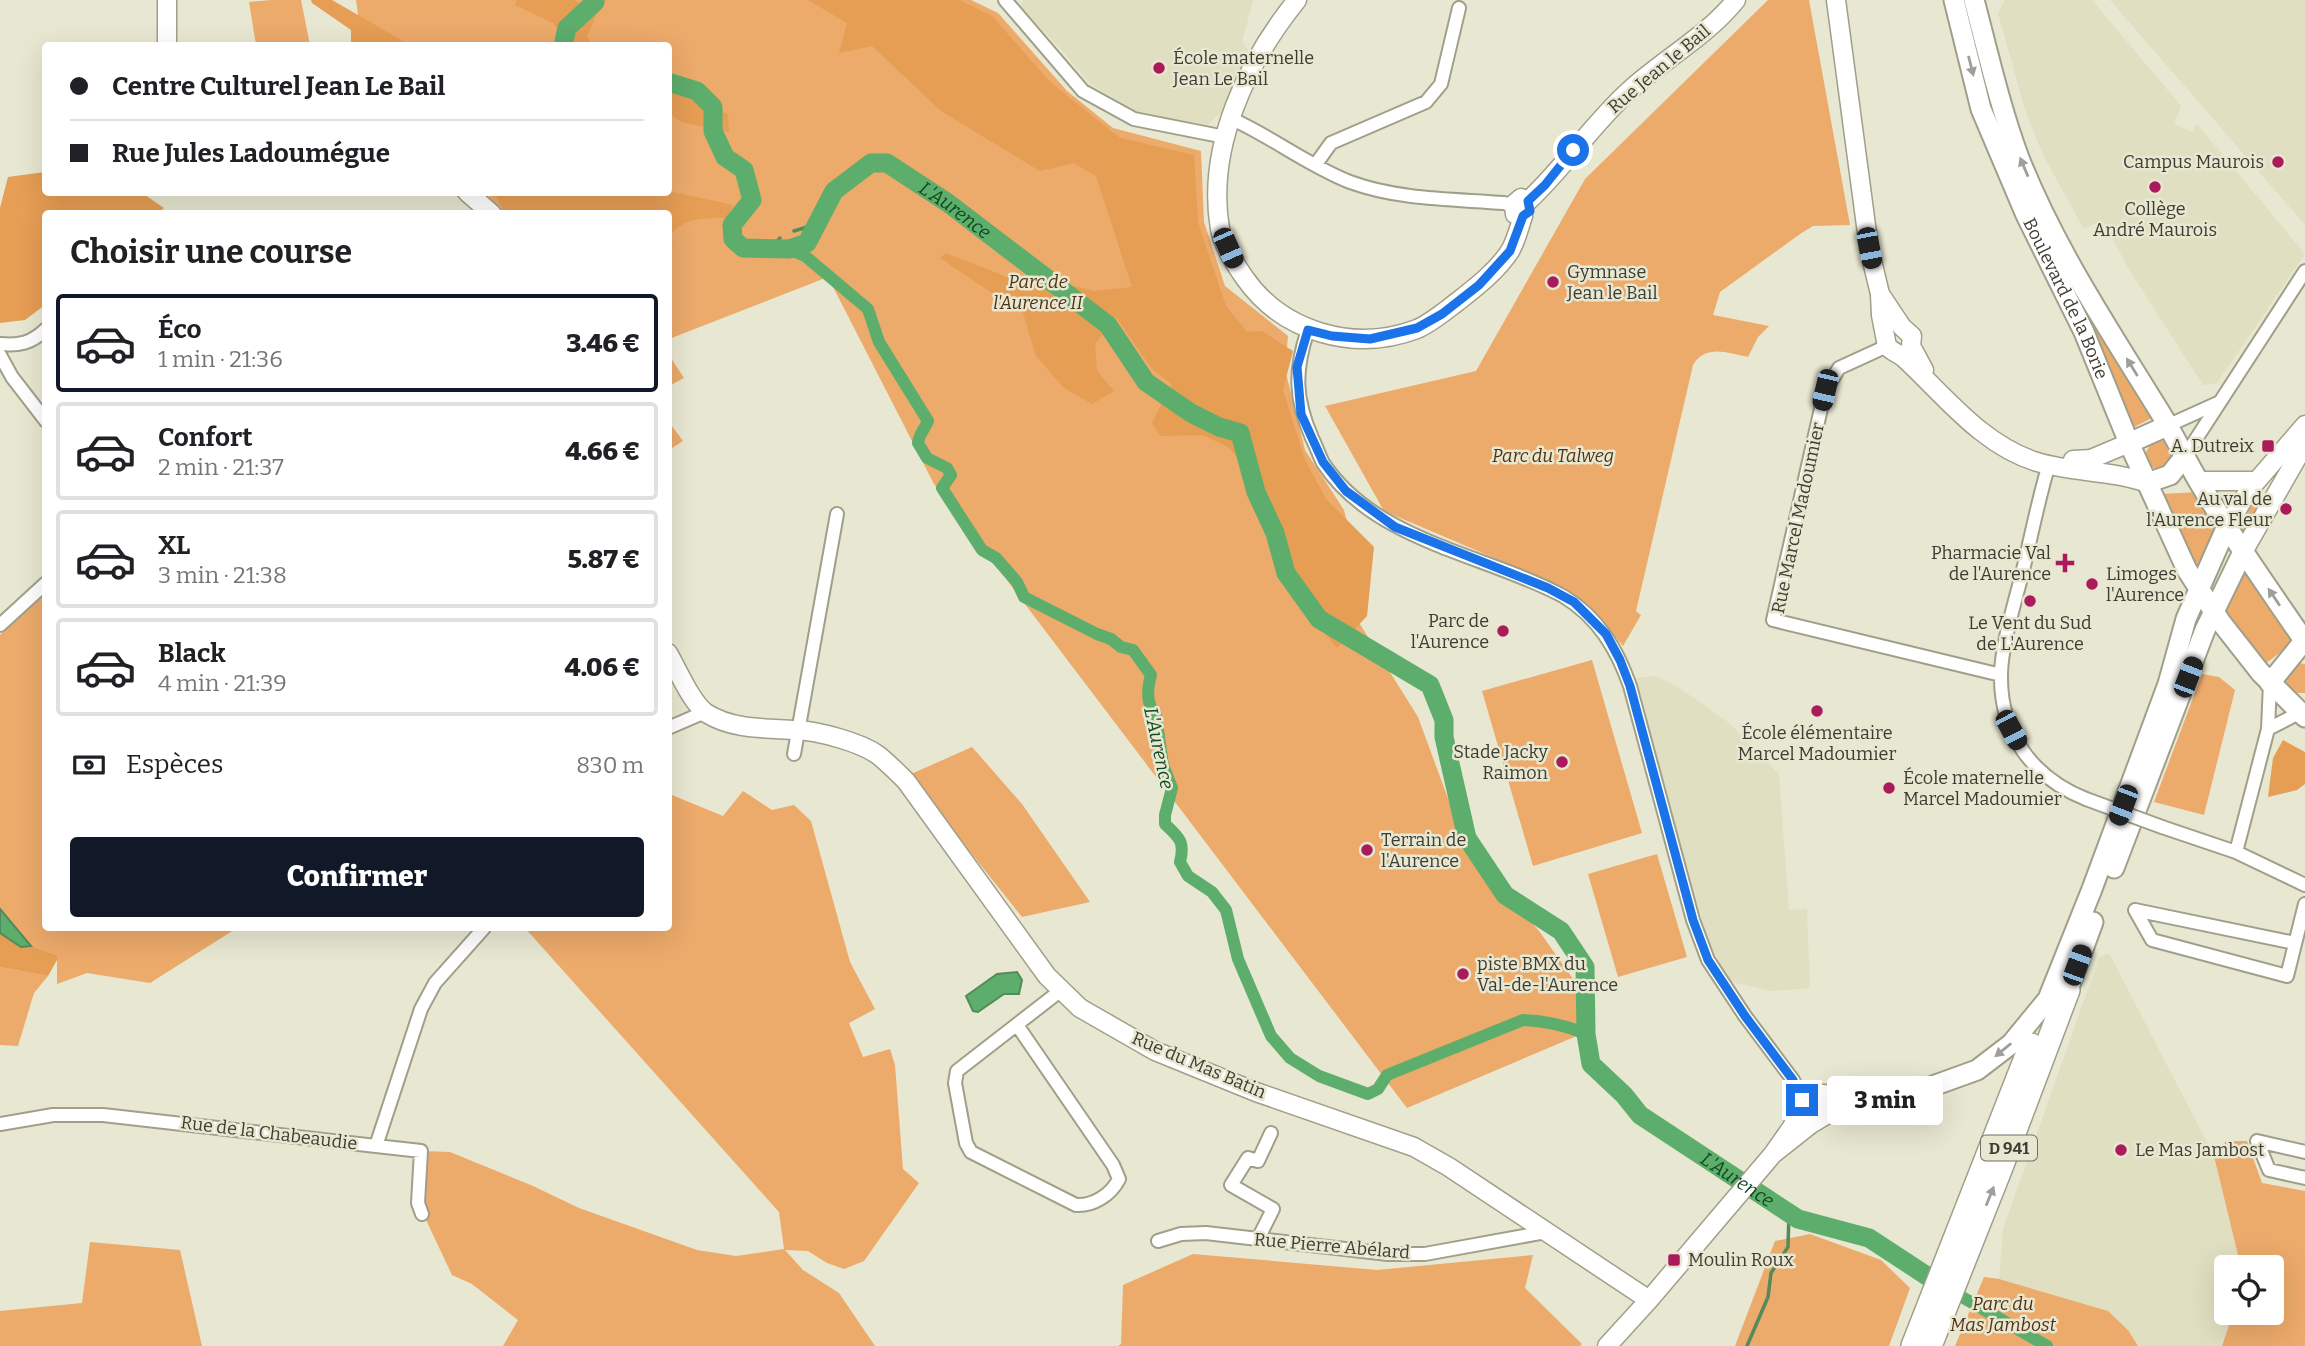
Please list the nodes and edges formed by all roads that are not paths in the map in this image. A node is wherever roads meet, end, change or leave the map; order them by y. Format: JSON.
{"nodes":[{"id":1,"x":167,"y":0,"type":"edge"},
{"id":2,"x":1005,"y":0,"type":"edge"},
{"id":3,"x":1297,"y":0,"type":"edge"},
{"id":4,"x":1736,"y":0,"type":"edge"},
{"id":5,"x":1836,"y":0,"type":"edge"},
{"id":6,"x":1954,"y":0,"type":"edge"},
{"id":7,"x":1974,"y":0,"type":"edge"},
{"id":8,"x":1459,"y":8,"type":"dead end"},
{"id":9,"x":167,"y":42,"type":"edge"},
{"id":10,"x":1232,"y":118,"type":"junction"},
{"id":11,"x":1225,"y":137,"type":"junction"},
{"id":12,"x":1316,"y":164,"type":"junction"},
{"id":13,"x":472,"y":196,"type":"edge"},
{"id":14,"x":1521,"y":208,"type":"junction"},
{"id":15,"x":487,"y":210,"type":"edge"},
{"id":16,"x":2305,"y":271,"type":"edge"},
{"id":17,"x":1308,"y":330,"type":"junction"},
{"id":18,"x":42,"y":333,"type":"edge"},
{"id":19,"x":1897,"y":342,"type":"junction"},
{"id":20,"x":0,"y":344,"type":"edge"},
{"id":21,"x":0,"y":355,"type":"edge"},
{"id":22,"x":2220,"y":401,"type":"junction"},
{"id":23,"x":42,"y":416,"type":"edge"},
{"id":24,"x":2119,"y":417,"type":"junction"},
{"id":25,"x":2305,"y":425,"type":"edge"},
{"id":26,"x":2167,"y":426,"type":"junction"},
{"id":27,"x":2129,"y":443,"type":"junction"},
{"id":28,"x":2305,"y":443,"type":"edge"},
{"id":29,"x":2104,"y":454,"type":"junction"},
{"id":30,"x":2185,"y":456,"type":"junction"},
{"id":31,"x":2055,"y":461,"type":"junction"},
{"id":32,"x":2199,"y":481,"type":"junction"},
{"id":33,"x":2256,"y":481,"type":"junction"},
{"id":34,"x":2147,"y":483,"type":"junction"},
{"id":35,"x":837,"y":514,"type":"dead end"},
{"id":36,"x":2227,"y":526,"type":"junction"},
{"id":37,"x":2243,"y":552,"type":"junction"},
{"id":38,"x":42,"y":587,"type":"edge"},
{"id":39,"x":2199,"y":590,"type":"junction"},
{"id":40,"x":2214,"y":611,"type":"junction"},
{"id":41,"x":0,"y":625,"type":"edge"},
{"id":42,"x":2236,"y":641,"type":"junction"},
{"id":43,"x":2304,"y":641,"type":"edge"},
{"id":44,"x":2197,"y":653,"type":"junction"},
{"id":45,"x":672,"y":660,"type":"edge"},
{"id":46,"x":2001,"y":675,"type":"junction"},
{"id":47,"x":2270,"y":682,"type":"junction"},
{"id":48,"x":705,"y":712,"type":"junction"},
{"id":49,"x":2303,"y":712,"type":"edge"},
{"id":50,"x":672,"y":726,"type":"edge"},
{"id":51,"x":2268,"y":729,"type":"junction"},
{"id":52,"x":796,"y":730,"type":"junction"},
{"id":53,"x":794,"y":754,"type":"dead end"},
{"id":54,"x":2236,"y":852,"type":"junction"},
{"id":55,"x":2305,"y":885,"type":"edge"},
{"id":56,"x":2305,"y":904,"type":"edge"},
{"id":57,"x":481,"y":931,"type":"edge"},
{"id":58,"x":2295,"y":943,"type":"junction"},
{"id":59,"x":1060,"y":990,"type":"junction"},
{"id":60,"x":2058,"y":994,"type":"junction"},
{"id":61,"x":1017,"y":1025,"type":"junction"},
{"id":62,"x":1810,"y":1099,"type":"junction"},
{"id":63,"x":1817,"y":1120,"type":"junction"},
{"id":64,"x":0,"y":1124,"type":"edge"},
{"id":65,"x":1271,"y":1133,"type":"dead end"},
{"id":66,"x":376,"y":1146,"type":"junction"},
{"id":67,"x":2305,"y":1152,"type":"edge"},
{"id":68,"x":1773,"y":1154,"type":"junction"},
{"id":69,"x":2305,"y":1178,"type":"edge"},
{"id":70,"x":422,"y":1214,"type":"dead end"},
{"id":71,"x":1546,"y":1232,"type":"junction"},
{"id":72,"x":1258,"y":1239,"type":"junction"},
{"id":73,"x":1158,"y":1241,"type":"dead end"},
{"id":74,"x":1649,"y":1300,"type":"junction"},
{"id":75,"x":1607,"y":1346,"type":"edge"},
{"id":76,"x":1913,"y":1346,"type":"edge"},
{"id":77,"x":1930,"y":1346,"type":"edge"}],
"edges":[{"from":1,"to":9,"type":"street"},
{"from":2,"to":11,"type":"street"},
{"from":3,"to":10,"type":"street","name":"Rue Jean le Bail"},
{"from":4,"to":14,"type":"street","name":"Rue Jean le Bail"},
{"from":5,"to":19,"type":"street"},
{"from":6,"to":24,"type":"main road","name":"Boulevard de la Borie","one_way":true},
{"from":26,"to":7,"type":"main road","name":"Boulevard de la Borie","one_way":true},
{"from":8,"to":12,"type":"street"},
{"from":10,"to":11,"type":"street","name":"Rue Jean le Bail"},
{"from":10,"to":12,"type":"street"},
{"from":11,"to":17,"type":"street","name":"Rue Jean le Bail"},
{"from":12,"to":14,"type":"street"},
{"from":13,"to":15,"type":"street"},
{"from":14,"to":17,"type":"street","name":"Rue Jean le Bail"},
{"from":16,"to":22,"type":"street"},
{"from":17,"to":62,"type":"street"},
{"from":18,"to":20,"type":"street"},
{"from":19,"to":31,"type":"street"},
{"from":19,"to":46,"type":"street","name":"Rue Marcel Madoumier"},
{"from":21,"to":23,"type":"street"},
{"from":22,"to":26,"type":"street"},
{"from":22,"to":30,"type":"street"},
{"from":24,"to":27,"type":"main road","name":"Boulevard de la Borie"},
{"from":24,"to":29,"type":"street"},
{"from":25,"to":33,"type":"street"},
{"from":26,"to":27,"type":"main road"},
{"from":26,"to":30,"type":"main road","name":"Boulevard de la Borie"},
{"from":27,"to":29,"type":"street"},
{"from":27,"to":34,"type":"main road","name":"Boulevard de la Borie"},
{"from":28,"to":37,"type":"street"},
{"from":29,"to":31,"type":"street"},
{"from":30,"to":32,"type":"main road","name":"Boulevard de la Borie"},
{"from":30,"to":34,"type":"main road"},
{"from":31,"to":34,"type":"street"},
{"from":31,"to":46,"type":"street"},
{"from":32,"to":33,"type":"street"},
{"from":32,"to":36,"type":"main road","name":"Boulevard de la Borie"},
{"from":33,"to":36,"type":"street"},
{"from":34,"to":39,"type":"main road","name":"Boulevard de la Borie"},
{"from":35,"to":52,"type":"street"},
{"from":36,"to":37,"type":"main road","name":"Boulevard de la Borie"},
{"from":36,"to":39,"type":"main road"},
{"from":37,"to":40,"type":"main road"},
{"from":43,"to":37,"type":"main road","name":"Boulevard de la Borie","one_way":true},
{"from":38,"to":41,"type":"street"},
{"from":39,"to":40,"type":"main road","name":"Boulevard de la Borie"},
{"from":39,"to":60,"type":"main road","number":"D 941"},
{"from":40,"to":42,"type":"main road","name":"Boulevard de la Borie"},
{"from":40,"to":44,"type":"main road","number":"D 941"},
{"from":42,"to":44,"type":"main road"},
{"from":42,"to":47,"type":"main road","name":"Boulevard de la Borie"},
{"from":43,"to":47,"type":"main road"},
{"from":44,"to":60,"type":"main road","number":"D 941"},
{"from":45,"to":48,"type":"street"},
{"from":46,"to":54,"type":"street","bridge":true},
{"from":47,"to":49,"type":"main road","name":"Boulevard de la Borie"},
{"from":47,"to":51,"type":"street"},
{"from":48,"to":50,"type":"street"},
{"from":48,"to":52,"type":"street","name":"Rue du Mas Batin"},
{"from":49,"to":51,"type":"street"},
{"from":51,"to":54,"type":"street"},
{"from":52,"to":53,"type":"street"},
{"from":52,"to":59,"type":"street","name":"Rue du Mas Batin"},
{"from":54,"to":55,"type":"street"},
{"from":56,"to":58,"type":"street"},
{"from":57,"to":66,"type":"street","name":"Rue de la Chabeaudie"},
{"from":58,"to":58,"type":"street"},
{"from":59,"to":61,"type":"street"},
{"from":59,"to":71,"type":"street","name":"Rue du Mas Batin"},
{"from":60,"to":62,"type":"main road","one_way":true},
{"from":60,"to":76,"type":"highway","number":"D 941"},
{"from":77,"to":60,"type":"highway","number":"D 941","one_way":true},
{"from":61,"to":61,"type":"street"},
{"from":62,"to":63,"type":"street"},
{"from":62,"to":63,"type":"street"},
{"from":62,"to":68,"type":"street"},
{"from":63,"to":68,"type":"street"},
{"from":64,"to":66,"type":"street","name":"Rue de la Chabeaudie"},
{"from":65,"to":72,"type":"street"},
{"from":66,"to":70,"type":"street"},
{"from":67,"to":69,"type":"street"},
{"from":68,"to":74,"type":"street"},
{"from":71,"to":72,"type":"street","name":"Rue Pierre Abélard"},
{"from":71,"to":74,"type":"street","name":"Rue du Mas Batin"},
{"from":72,"to":73,"type":"street","name":"Rue Pierre Abélard"},
{"from":74,"to":75,"type":"street"}]}
